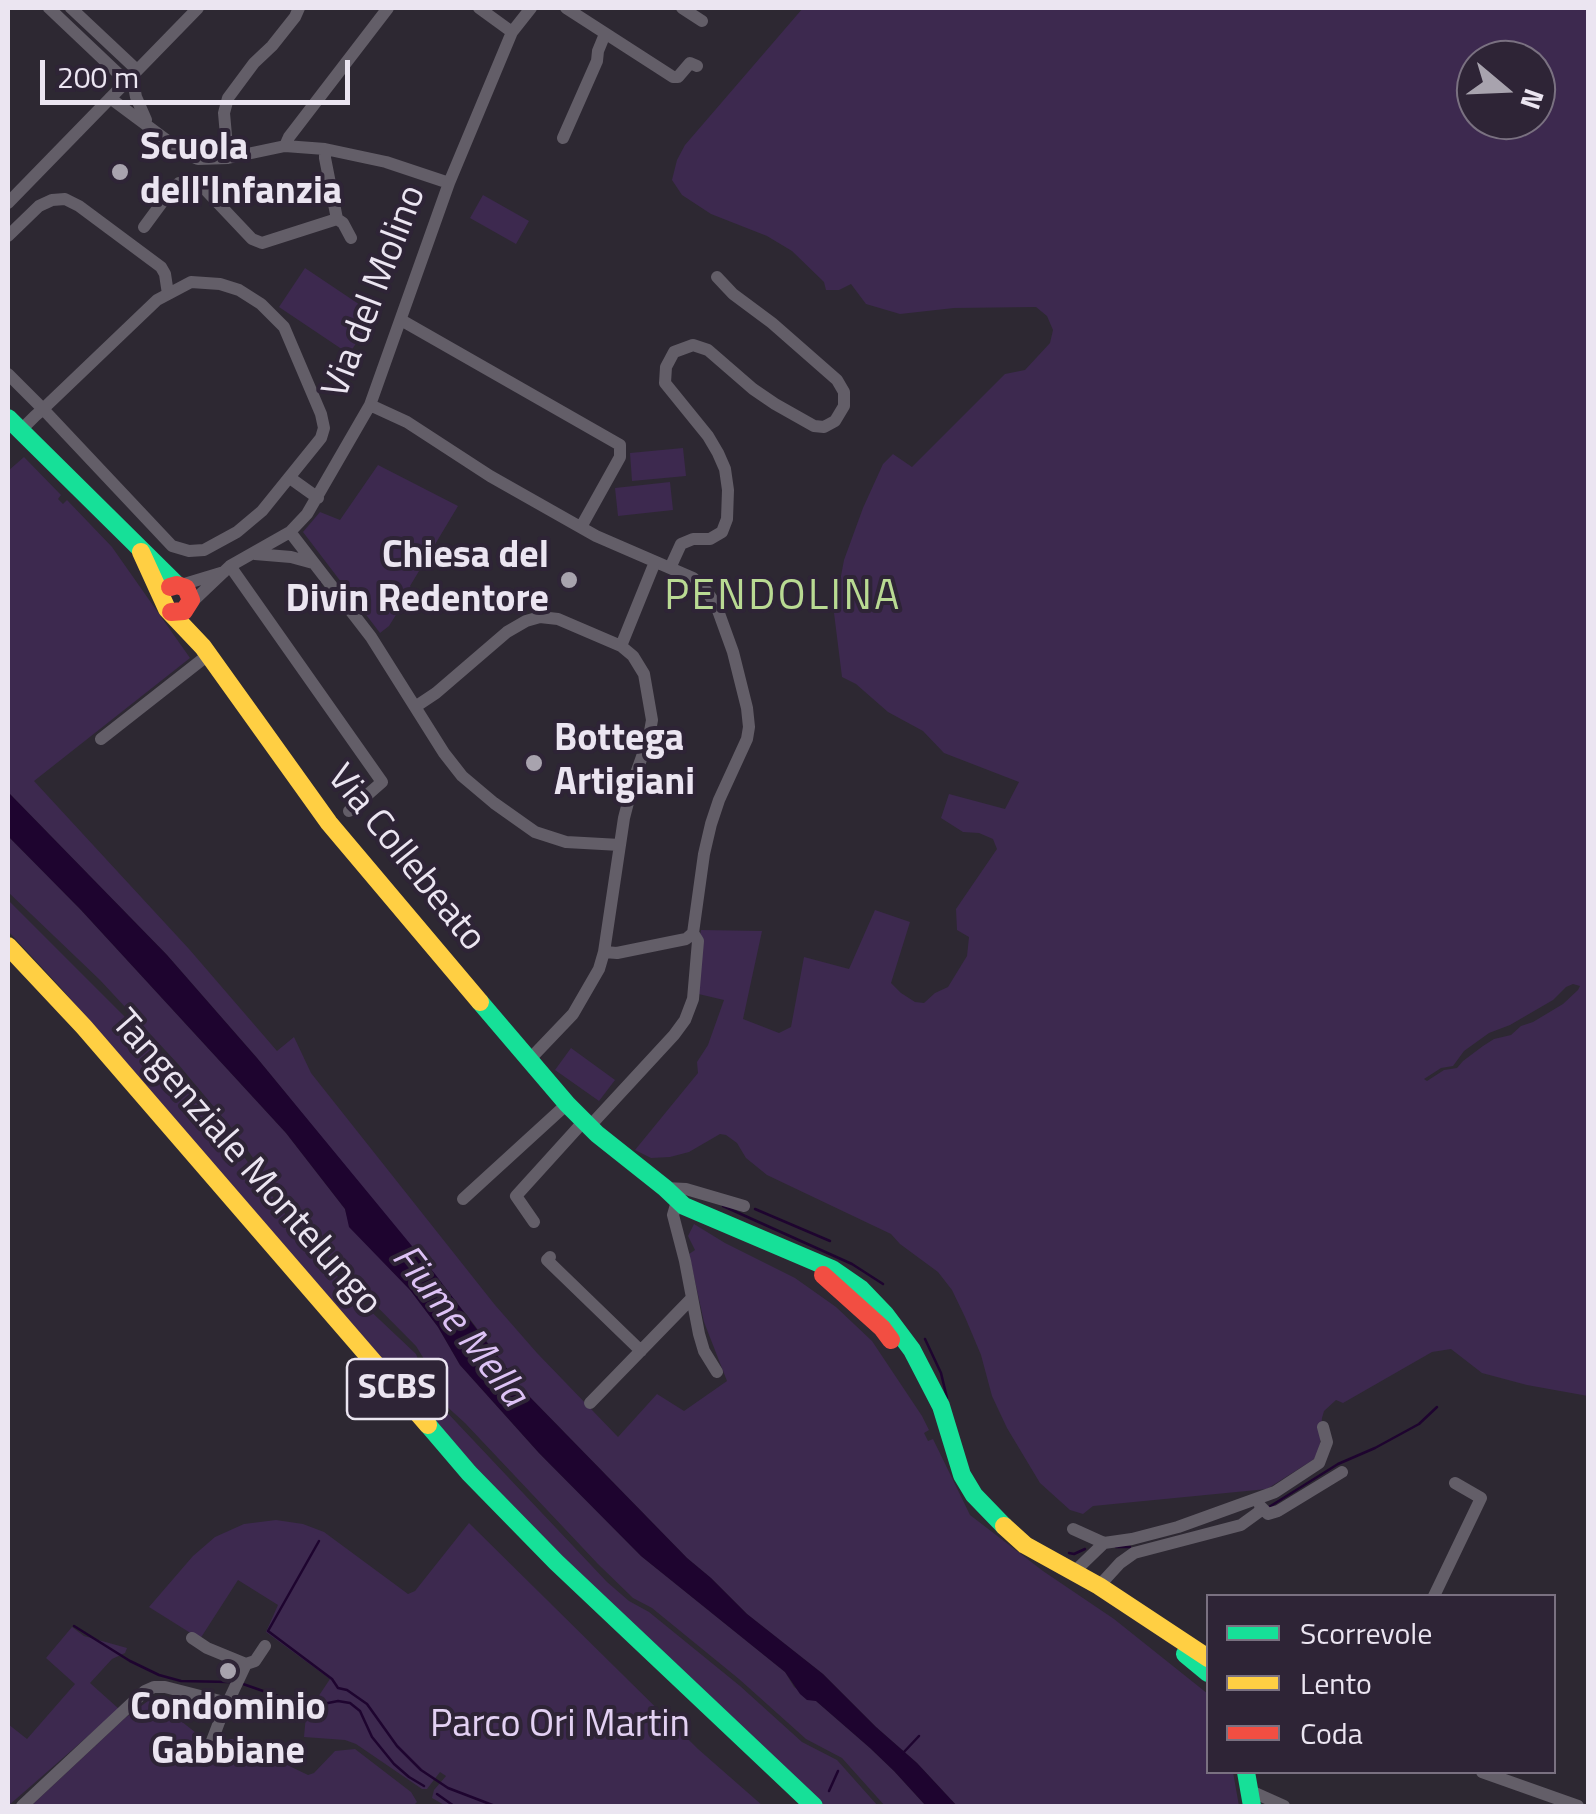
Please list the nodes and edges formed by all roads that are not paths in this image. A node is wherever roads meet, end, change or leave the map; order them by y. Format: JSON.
{"nodes":[{"id":1,"x":50,"y":8,"type":"edge"},
{"id":2,"x":72,"y":8,"type":"edge"},
{"id":3,"x":196,"y":8,"type":"edge"},
{"id":4,"x":299,"y":8,"type":"edge"},
{"id":5,"x":388,"y":8,"type":"edge"},
{"id":6,"x":480,"y":8,"type":"edge"},
{"id":7,"x":531,"y":8,"type":"edge"},
{"id":8,"x":566,"y":8,"type":"edge"},
{"id":9,"x":682,"y":8,"type":"edge"},
{"id":10,"x":702,"y":21,"type":"dead end"},
{"id":11,"x":512,"y":32,"type":"junction"},
{"id":12,"x":604,"y":34,"type":"junction"},
{"id":13,"x":698,"y":66,"type":"dead end"},
{"id":14,"x":132,"y":76,"type":"junction"},
{"id":15,"x":110,"y":98,"type":"junction"},
{"id":16,"x":151,"y":127,"type":"junction"},
{"id":17,"x":562,"y":138,"type":"dead end"},
{"id":18,"x":285,"y":146,"type":"junction"},
{"id":19,"x":325,"y":149,"type":"junction"},
{"id":20,"x":198,"y":158,"type":"junction"},
{"id":21,"x":228,"y":158,"type":"junction"},
{"id":22,"x":194,"y":182,"type":"junction"},
{"id":23,"x":449,"y":183,"type":"junction"},
{"id":24,"x":8,"y":202,"type":"edge"},
{"id":25,"x":338,"y":219,"type":"junction"},
{"id":26,"x":144,"y":227,"type":"dead end"},
{"id":27,"x":8,"y":236,"type":"edge"},
{"id":28,"x":351,"y":238,"type":"dead end"},
{"id":29,"x":717,"y":277,"type":"dead end"},
{"id":30,"x":168,"y":294,"type":"junction"},
{"id":31,"x":401,"y":320,"type":"junction"},
{"id":32,"x":8,"y":374,"type":"edge"},
{"id":33,"x":370,"y":406,"type":"junction"},
{"id":34,"x":42,"y":409,"type":"junction"},
{"id":35,"x":14,"y":424,"type":"edge"},
{"id":36,"x":290,"y":478,"type":"junction"},
{"id":37,"x":318,"y":498,"type":"junction"},
{"id":38,"x":582,"y":527,"type":"junction"},
{"id":39,"x":290,"y":532,"type":"junction"},
{"id":40,"x":141,"y":552,"type":"junction"},
{"id":41,"x":252,"y":554,"type":"junction"},
{"id":42,"x":656,"y":562,"type":"junction"},
{"id":43,"x":313,"y":563,"type":"junction"},
{"id":44,"x":228,"y":568,"type":"junction"},
{"id":45,"x":670,"y":568,"type":"junction"},
{"id":46,"x":179,"y":585,"type":"junction"},
{"id":47,"x":190,"y":604,"type":"junction"},
{"id":48,"x":168,"y":608,"type":"junction"},
{"id":49,"x":621,"y":646,"type":"junction"},
{"id":50,"x":206,"y":651,"type":"junction"},
{"id":51,"x":415,"y":707,"type":"junction"},
{"id":52,"x":101,"y":739,"type":"dead end"},
{"id":53,"x":349,"y":811,"type":"dead end"},
{"id":54,"x":620,"y":845,"type":"junction"},
{"id":55,"x":693,"y":933,"type":"junction"},
{"id":56,"x":8,"y":946,"type":"edge"},
{"id":57,"x":604,"y":952,"type":"junction"},
{"id":58,"x":8,"y":965,"type":"edge"},
{"id":59,"x":530,"y":1059,"type":"junction"},
{"id":60,"x":567,"y":1104,"type":"junction"},
{"id":61,"x":586,"y":1124,"type":"junction"},
{"id":62,"x":672,"y":1193,"type":"junction"},
{"id":63,"x":464,"y":1199,"type":"dead end"},
{"id":64,"x":744,"y":1206,"type":"dead end"},
{"id":65,"x":534,"y":1222,"type":"dead end"},
{"id":66,"x":550,"y":1257,"type":"dead end"},
{"id":67,"x":691,"y":1299,"type":"junction"},
{"id":68,"x":641,"y":1351,"type":"junction"},
{"id":69,"x":717,"y":1372,"type":"dead end"},
{"id":70,"x":590,"y":1402,"type":"dead end"},
{"id":71,"x":1323,"y":1427,"type":"dead end"},
{"id":72,"x":1342,"y":1472,"type":"dead end"},
{"id":73,"x":1455,"y":1483,"type":"dead end"},
{"id":74,"x":1260,"y":1504,"type":"junction"},
{"id":75,"x":1073,"y":1530,"type":"dead end"},
{"id":76,"x":1099,"y":1547,"type":"junction"},
{"id":77,"x":1074,"y":1572,"type":"junction"},
{"id":78,"x":1107,"y":1592,"type":"junction"},
{"id":79,"x":1435,"y":1594,"type":"edge"},
{"id":80,"x":192,"y":1638,"type":"dead end"},
{"id":81,"x":264,"y":1646,"type":"dead end"},
{"id":82,"x":1206,"y":1657,"type":"edge"},
{"id":83,"x":246,"y":1664,"type":"junction"},
{"id":84,"x":1206,"y":1672,"type":"edge"},
{"id":85,"x":224,"y":1702,"type":"junction"},
{"id":86,"x":210,"y":1746,"type":"dead end"},
{"id":87,"x":1247,"y":1774,"type":"edge"},
{"id":88,"x":1254,"y":1774,"type":"edge"},
{"id":89,"x":1488,"y":1774,"type":"edge"},
{"id":90,"x":1254,"y":1802,"type":"edge"},
{"id":91,"x":22,"y":1806,"type":"edge"},
{"id":92,"x":792,"y":1806,"type":"edge"},
{"id":93,"x":814,"y":1806,"type":"edge"},
{"id":94,"x":1284,"y":1806,"type":"edge"},
{"id":95,"x":1578,"y":1806,"type":"edge"}],
"edges":[{"from":1,"to":14,"type":"street"},
{"from":2,"to":14,"type":"street"},
{"from":3,"to":14,"type":"street"},
{"from":4,"to":21,"type":"street"},
{"from":5,"to":18,"type":"street"},
{"from":6,"to":11,"type":"street"},
{"from":7,"to":11,"type":"street","name":"Via del Molino"},
{"from":8,"to":12,"type":"street"},
{"from":9,"to":10,"type":"street"},
{"from":11,"to":23,"type":"street","name":"Via del Molino"},
{"from":12,"to":13,"type":"street"},
{"from":12,"to":17,"type":"street"},
{"from":14,"to":15,"type":"street"},
{"from":14,"to":16,"type":"street"},
{"from":15,"to":16,"type":"street"},
{"from":15,"to":24,"type":"street"},
{"from":16,"to":20,"type":"street"},
{"from":18,"to":19,"type":"street"},
{"from":18,"to":21,"type":"street"},
{"from":19,"to":23,"type":"street"},
{"from":19,"to":25,"type":"street"},
{"from":20,"to":21,"type":"street"},
{"from":20,"to":22,"type":"street"},
{"from":22,"to":25,"type":"street"},
{"from":22,"to":26,"type":"street"},
{"from":23,"to":31,"type":"street","name":"Via del Molino"},
{"from":25,"to":28,"type":"street"},
{"from":27,"to":30,"type":"street"},
{"from":29,"to":45,"type":"street"},
{"from":30,"to":34,"type":"street"},
{"from":30,"to":36,"type":"street"},
{"from":31,"to":33,"type":"street","name":"Via del Molino"},
{"from":31,"to":38,"type":"street"},
{"from":32,"to":34,"type":"street"},
{"from":33,"to":37,"type":"street","name":"Via del Molino"},
{"from":33,"to":38,"type":"street"},
{"from":34,"to":35,"type":"street"},
{"from":34,"to":36,"type":"street"},
{"from":35,"to":40,"type":"main road","name":"Via Collebeato"},
{"from":36,"to":37,"type":"street"},
{"from":37,"to":39,"type":"street","name":"Via del Molino"},
{"from":38,"to":42,"type":"street"},
{"from":39,"to":41,"type":"street","name":"Via del Molino"},
{"from":39,"to":43,"type":"street"},
{"from":40,"to":46,"type":"main road","name":"Via Collebeato"},
{"from":40,"to":48,"type":"main road","name":"Via Collebeato"},
{"from":41,"to":43,"type":"street"},
{"from":41,"to":44,"type":"street","name":"Via del Molino"},
{"from":42,"to":45,"type":"street"},
{"from":42,"to":49,"type":"street"},
{"from":43,"to":51,"type":"street"},
{"from":44,"to":46,"type":"street","name":"Via del Molino"},
{"from":44,"to":47,"type":"street","name":"Via del Molino"},
{"from":44,"to":53,"type":"street"},
{"from":45,"to":55,"type":"street"},
{"from":46,"to":47,"type":"main road"},
{"from":46,"to":48,"type":"main road"},
{"from":47,"to":48,"type":"main road"},
{"from":47,"to":50,"type":"main road","name":"Via Collebeato"},
{"from":48,"to":50,"type":"main road","name":"Via Collebeato"},
{"from":49,"to":51,"type":"street"},
{"from":49,"to":54,"type":"street"},
{"from":50,"to":52,"type":"street"},
{"from":50,"to":59,"type":"main road","name":"Via Collebeato"},
{"from":51,"to":54,"type":"street"},
{"from":54,"to":57,"type":"street"},
{"from":55,"to":57,"type":"street"},
{"from":55,"to":61,"type":"street"},
{"from":56,"to":93,"type":"main road","name":"Tangenziale Montelungo","number":"SCBS"},
{"from":57,"to":59,"type":"street"},
{"from":58,"to":92,"type":"main road","name":"Tangenziale Montelungo","number":"SCBS"},
{"from":59,"to":60,"type":"main road","name":"Via Collebeato"},
{"from":60,"to":61,"type":"main road","name":"Via Collebeato"},
{"from":60,"to":63,"type":"street"},
{"from":61,"to":62,"type":"main road","name":"Via Collebeato"},
{"from":61,"to":65,"type":"street"},
{"from":62,"to":64,"type":"street","name":"Via Collebeato"},
{"from":62,"to":67,"type":"street"},
{"from":62,"to":77,"type":"main road"},
{"from":66,"to":68,"type":"street"},
{"from":67,"to":68,"type":"street"},
{"from":67,"to":69,"type":"street"},
{"from":68,"to":70,"type":"street"},
{"from":71,"to":74,"type":"street"},
{"from":72,"to":74,"type":"street"},
{"from":73,"to":79,"type":"street"},
{"from":74,"to":76,"type":"street"},
{"from":74,"to":78,"type":"street"},
{"from":75,"to":76,"type":"street"},
{"from":76,"to":77,"type":"street"},
{"from":77,"to":78,"type":"main road"},
{"from":78,"to":82,"type":"main road"},
{"from":78,"to":84,"type":"main road"},
{"from":80,"to":83,"type":"street"},
{"from":81,"to":83,"type":"street"},
{"from":83,"to":85,"type":"street"},
{"from":85,"to":86,"type":"street"},
{"from":85,"to":91,"type":"street"},
{"from":87,"to":90,"type":"main road"},
{"from":88,"to":90,"type":"main road"},
{"from":89,"to":95,"type":"street"},
{"from":90,"to":94,"type":"street"}]}
